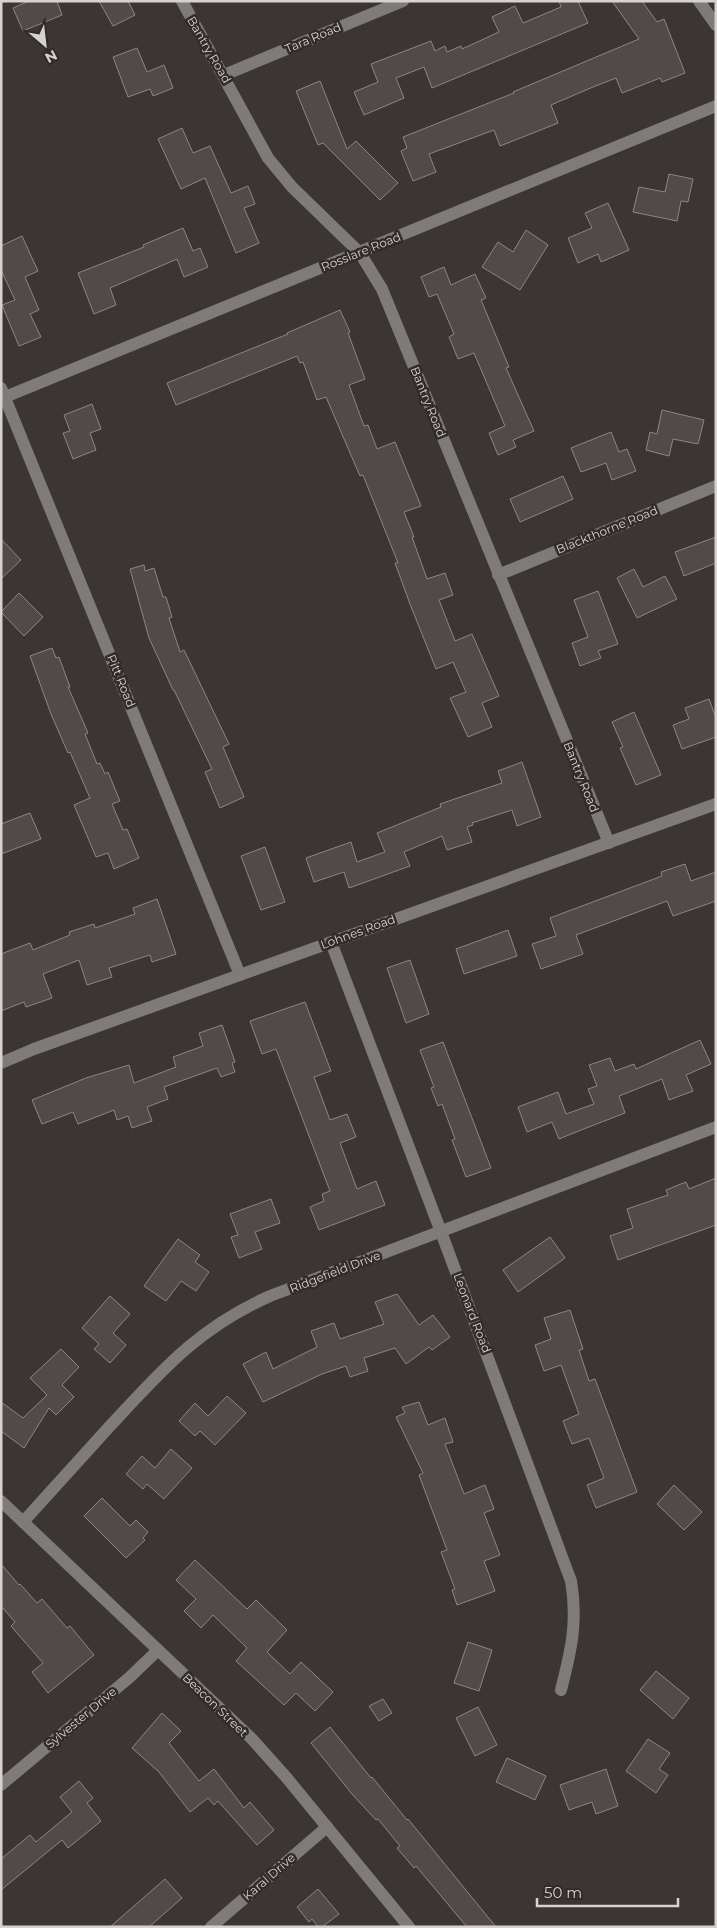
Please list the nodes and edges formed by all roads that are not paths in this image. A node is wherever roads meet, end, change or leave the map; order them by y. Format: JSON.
{"nodes":[{"id":1,"x":182,"y":1,"type":"edge"},
{"id":2,"x":403,"y":1,"type":"edge"},
{"id":3,"x":699,"y":1,"type":"edge"},
{"id":4,"x":716,"y":25,"type":"edge"},
{"id":5,"x":224,"y":75,"type":"junction"},
{"id":6,"x":716,"y":106,"type":"edge"},
{"id":7,"x":360,"y":252,"type":"junction"},
{"id":8,"x":3,"y":392,"type":"edge"},
{"id":9,"x":716,"y":486,"type":"edge"},
{"id":10,"x":498,"y":575,"type":"junction"},
{"id":11,"x":716,"y":804,"type":"edge"},
{"id":12,"x":608,"y":842,"type":"junction"},
{"id":13,"x":331,"y":942,"type":"junction"},
{"id":14,"x":240,"y":975,"type":"junction"},
{"id":15,"x":1,"y":1063,"type":"edge"},
{"id":16,"x":716,"y":1127,"type":"edge"},
{"id":17,"x":441,"y":1232,"type":"junction"},
{"id":18,"x":1,"y":1501,"type":"edge"},
{"id":19,"x":23,"y":1522,"type":"junction"},
{"id":20,"x":158,"y":1650,"type":"junction"},
{"id":21,"x":561,"y":1690,"type":"dead end"},
{"id":22,"x":1,"y":1784,"type":"edge"},
{"id":23,"x":327,"y":1827,"type":"junction"},
{"id":24,"x":211,"y":1927,"type":"edge"},
{"id":25,"x":410,"y":1927,"type":"edge"}],
"edges":[{"from":1,"to":5,"type":"street","name":"Bantry Road"},
{"from":2,"to":5,"type":"street","name":"Tara Road"},
{"from":3,"to":4,"type":"street"},
{"from":5,"to":7,"type":"street","name":"Bantry Road"},
{"from":6,"to":7,"type":"street","name":"Rosslare Road"},
{"from":7,"to":8,"type":"street","name":"Rosslare Road"},
{"from":7,"to":10,"type":"street","name":"Bantry Road"},
{"from":8,"to":14,"type":"street","name":"Pitt Road"},
{"from":9,"to":10,"type":"street","name":"Blackthorne Road"},
{"from":10,"to":12,"type":"street","name":"Bantry Road"},
{"from":11,"to":12,"type":"street","name":"Lohnes Road"},
{"from":12,"to":13,"type":"street","name":"Lohnes Road"},
{"from":13,"to":14,"type":"street","name":"Lohnes Road"},
{"from":13,"to":17,"type":"street","name":"Leonard Road"},
{"from":14,"to":15,"type":"street","name":"Lohnes Road"},
{"from":16,"to":17,"type":"street","name":"Ridgefield Drive"},
{"from":17,"to":19,"type":"street","name":"Ridgefield Drive"},
{"from":17,"to":21,"type":"street","name":"Leonard Road"},
{"from":18,"to":19,"type":"street","name":"Beacon Street"},
{"from":19,"to":20,"type":"street","name":"Beacon Street"},
{"from":20,"to":22,"type":"street","name":"Sylvester Drive"},
{"from":20,"to":23,"type":"street","name":"Beacon Street"},
{"from":23,"to":24,"type":"street","name":"Karal Drive"},
{"from":23,"to":25,"type":"street","name":"Beacon Street"}]}
